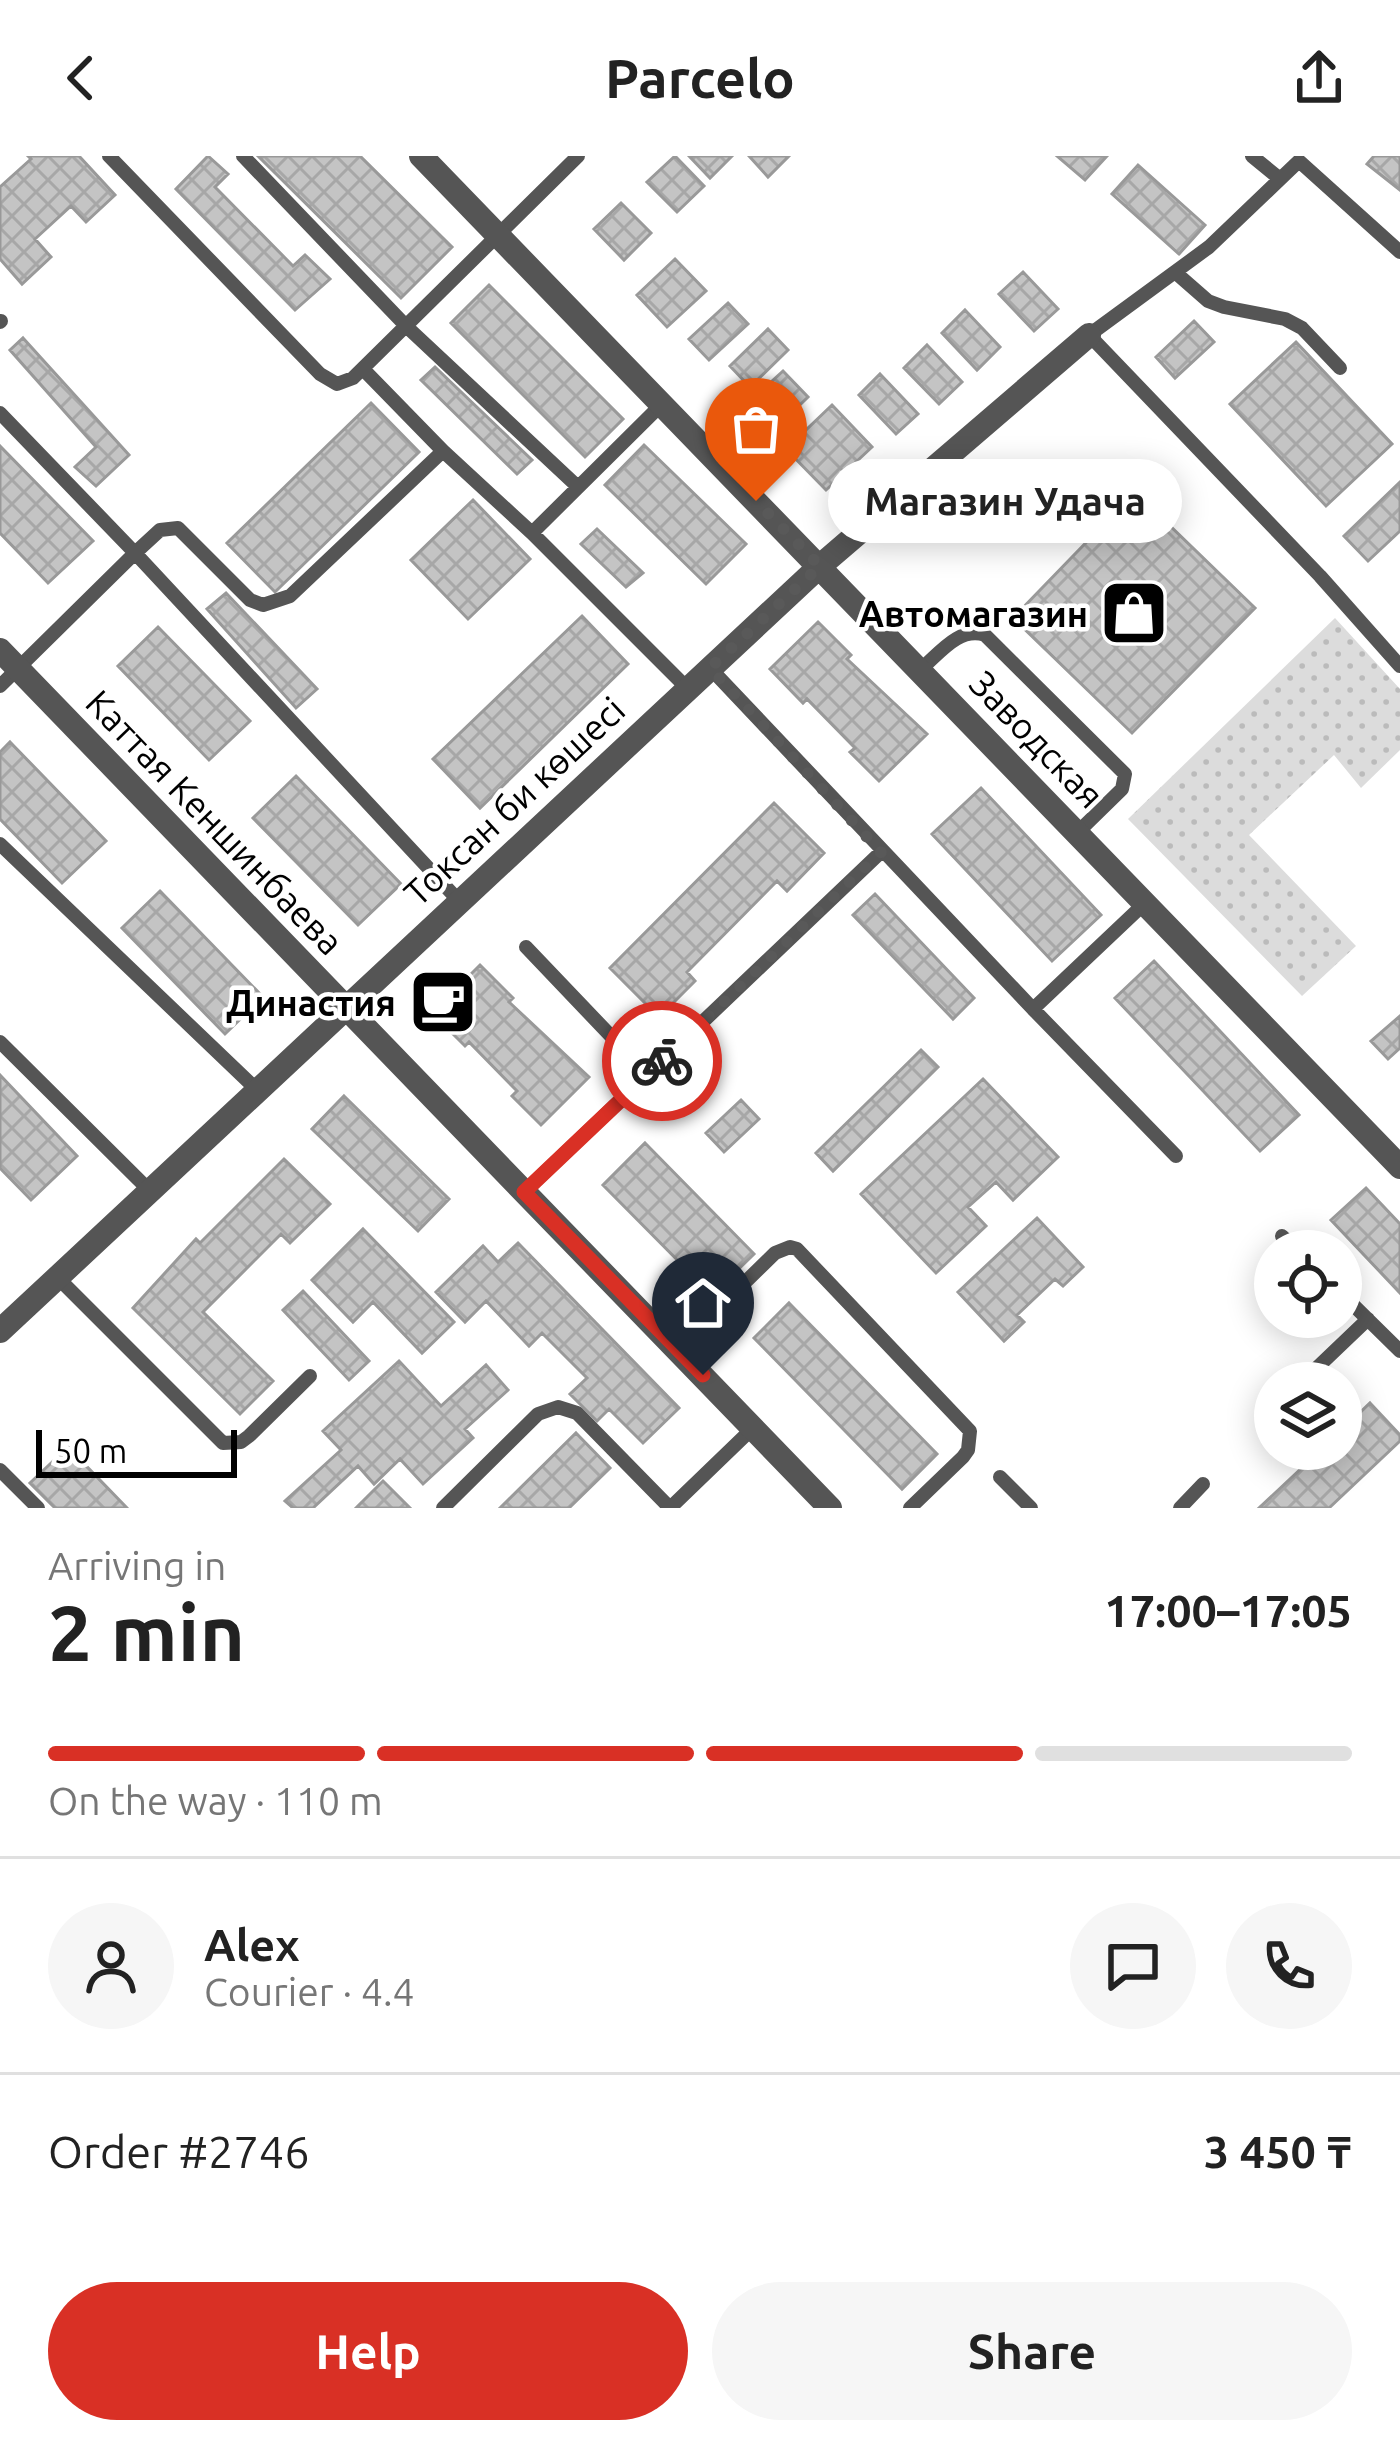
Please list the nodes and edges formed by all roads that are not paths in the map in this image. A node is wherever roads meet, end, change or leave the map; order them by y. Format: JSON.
{"nodes":[{"id":1,"x":109,"y":156,"type":"edge"},
{"id":2,"x":244,"y":156,"type":"edge"},
{"id":3,"x":578,"y":156,"type":"edge"},
{"id":4,"x":1252,"y":156,"type":"edge"},
{"id":5,"x":1301,"y":159,"type":"edge"},
{"id":6,"x":433,"y":160,"type":"edge"},
{"id":7,"x":1280,"y":179,"type":"junction"},
{"id":8,"x":498,"y":236,"type":"junction"},
{"id":9,"x":1400,"y":252,"type":"edge"},
{"id":10,"x":1176,"y":273,"type":"junction"},
{"id":11,"x":407,"y":328,"type":"junction"},
{"id":12,"x":1089,"y":335,"type":"junction"},
{"id":13,"x":1340,"y":368,"type":"dead end"},
{"id":14,"x":363,"y":369,"type":"junction"},
{"id":15,"x":662,"y":404,"type":"junction"},
{"id":16,"x":0,"y":413,"type":"edge"},
{"id":17,"x":443,"y":452,"type":"junction"},
{"id":18,"x":578,"y":487,"type":"junction"},
{"id":19,"x":532,"y":533,"type":"junction"},
{"id":20,"x":135,"y":553,"type":"junction"},
{"id":21,"x":820,"y":566,"type":"junction"},
{"id":22,"x":1400,"y":666,"type":"edge"},
{"id":23,"x":6,"y":668,"type":"edge"},
{"id":24,"x":710,"y":668,"type":"junction"},
{"id":25,"x":920,"y":670,"type":"junction"},
{"id":26,"x":687,"y":688,"type":"junction"},
{"id":27,"x":1077,"y":833,"type":"junction"},
{"id":28,"x":0,"y":844,"type":"edge"},
{"id":29,"x":881,"y":852,"type":"junction"},
{"id":30,"x":460,"y":902,"type":"junction"},
{"id":31,"x":1144,"y":903,"type":"junction"},
{"id":32,"x":526,"y":947,"type":"dead end"},
{"id":33,"x":344,"y":1006,"type":"junction"},
{"id":34,"x":1033,"y":1009,"type":"junction"},
{"id":35,"x":0,"y":1042,"type":"edge"},
{"id":36,"x":648,"y":1075,"type":"junction"},
{"id":37,"x":256,"y":1089,"type":"junction"},
{"id":38,"x":1176,"y":1156,"type":"dead end"},
{"id":39,"x":1400,"y":1167,"type":"edge"},
{"id":40,"x":149,"y":1190,"type":"junction"},
{"id":41,"x":524,"y":1192,"type":"junction"},
{"id":42,"x":57,"y":1277,"type":"junction"},
{"id":43,"x":1362,"y":1314,"type":"edge"},
{"id":44,"x":1367,"y":1319,"type":"junction"},
{"id":45,"x":0,"y":1331,"type":"edge"},
{"id":46,"x":678,"y":1348,"type":"junction"},
{"id":47,"x":1400,"y":1351,"type":"edge"},
{"id":48,"x":1323,"y":1362,"type":"edge"},
{"id":49,"x":310,"y":1376,"type":"dead end"},
{"id":50,"x":754,"y":1427,"type":"junction"},
{"id":51,"x":0,"y":1470,"type":"edge"},
{"id":52,"x":1000,"y":1478,"type":"dead end"},
{"id":53,"x":1203,"y":1484,"type":"dead end"},
{"id":54,"x":38,"y":1508,"type":"edge"},
{"id":55,"x":443,"y":1508,"type":"edge"},
{"id":56,"x":670,"y":1508,"type":"edge"},
{"id":57,"x":830,"y":1508,"type":"edge"},
{"id":58,"x":910,"y":1508,"type":"edge"},
{"id":59,"x":1030,"y":1508,"type":"edge"},
{"id":60,"x":1180,"y":1508,"type":"edge"}],
"edges":[{"from":1,"to":14,"type":"lane"},
{"from":2,"to":11,"type":"lane"},
{"from":3,"to":8,"type":"lane"},
{"from":4,"to":7,"type":"lane"},
{"from":5,"to":7,"type":"lane"},
{"from":5,"to":9,"type":"lane"},
{"from":6,"to":8,"type":"street","name":"Заводская"},
{"from":7,"to":10,"type":"lane"},
{"from":8,"to":11,"type":"lane"},
{"from":8,"to":15,"type":"street","name":"Заводская"},
{"from":10,"to":12,"type":"lane"},
{"from":10,"to":13,"type":"lane"},
{"from":11,"to":14,"type":"lane"},
{"from":11,"to":18,"type":"lane"},
{"from":12,"to":21,"type":"street","name":"Токсан би көшесі"},
{"from":12,"to":22,"type":"lane"},
{"from":14,"to":17,"type":"lane"},
{"from":15,"to":18,"type":"lane"},
{"from":15,"to":21,"type":"street","name":"Заводская"},
{"from":16,"to":20,"type":"lane"},
{"from":17,"to":19,"type":"lane"},
{"from":17,"to":20,"type":"lane"},
{"from":18,"to":19,"type":"lane"},
{"from":19,"to":26,"type":"lane"},
{"from":20,"to":23,"type":"lane"},
{"from":20,"to":30,"type":"lane"},
{"from":21,"to":24,"type":"street","name":"Токсан би көшесі"},
{"from":21,"to":25,"type":"street","name":"Заводская"},
{"from":23,"to":33,"type":"street","name":"Каттая Кеншинбаева"},
{"from":24,"to":26,"type":"street","name":"Токсан би көшесі"},
{"from":24,"to":29,"type":"lane"},
{"from":25,"to":27,"type":"street","name":"Заводская"},
{"from":25,"to":27,"type":"lane"},
{"from":26,"to":30,"type":"street","name":"Токсан би көшесі"},
{"from":27,"to":31,"type":"street","name":"Заводская"},
{"from":28,"to":37,"type":"lane"},
{"from":29,"to":34,"type":"lane"},
{"from":29,"to":36,"type":"lane"},
{"from":30,"to":33,"type":"street","name":"Токсан би көшесі"},
{"from":31,"to":34,"type":"lane"},
{"from":31,"to":39,"type":"street","name":"Заводская"},
{"from":32,"to":36,"type":"lane"},
{"from":33,"to":37,"type":"street","name":"Токсан би көшесі"},
{"from":33,"to":41,"type":"street","name":"Каттая Кеншинбаева"},
{"from":34,"to":38,"type":"lane"},
{"from":35,"to":40,"type":"lane"},
{"from":36,"to":41,"type":"lane"},
{"from":37,"to":40,"type":"street","name":"Токсан би көшесі"},
{"from":40,"to":42,"type":"street","name":"Токсан би көшесі"},
{"from":41,"to":46,"type":"street","name":"Каттая Кеншинбаева"},
{"from":42,"to":45,"type":"street","name":"Токсан би көшесі"},
{"from":42,"to":49,"type":"lane"},
{"from":43,"to":44,"type":"lane"},
{"from":44,"to":47,"type":"lane"},
{"from":44,"to":48,"type":"lane"},
{"from":46,"to":50,"type":"street","name":"Каттая Кеншинбаева"},
{"from":46,"to":58,"type":"lane"},
{"from":50,"to":56,"type":"lane"},
{"from":50,"to":57,"type":"street","name":"Каттая Кеншинбаева"},
{"from":51,"to":54,"type":"lane"},
{"from":52,"to":59,"type":"lane"},
{"from":53,"to":60,"type":"lane"},
{"from":55,"to":56,"type":"lane"}]}
